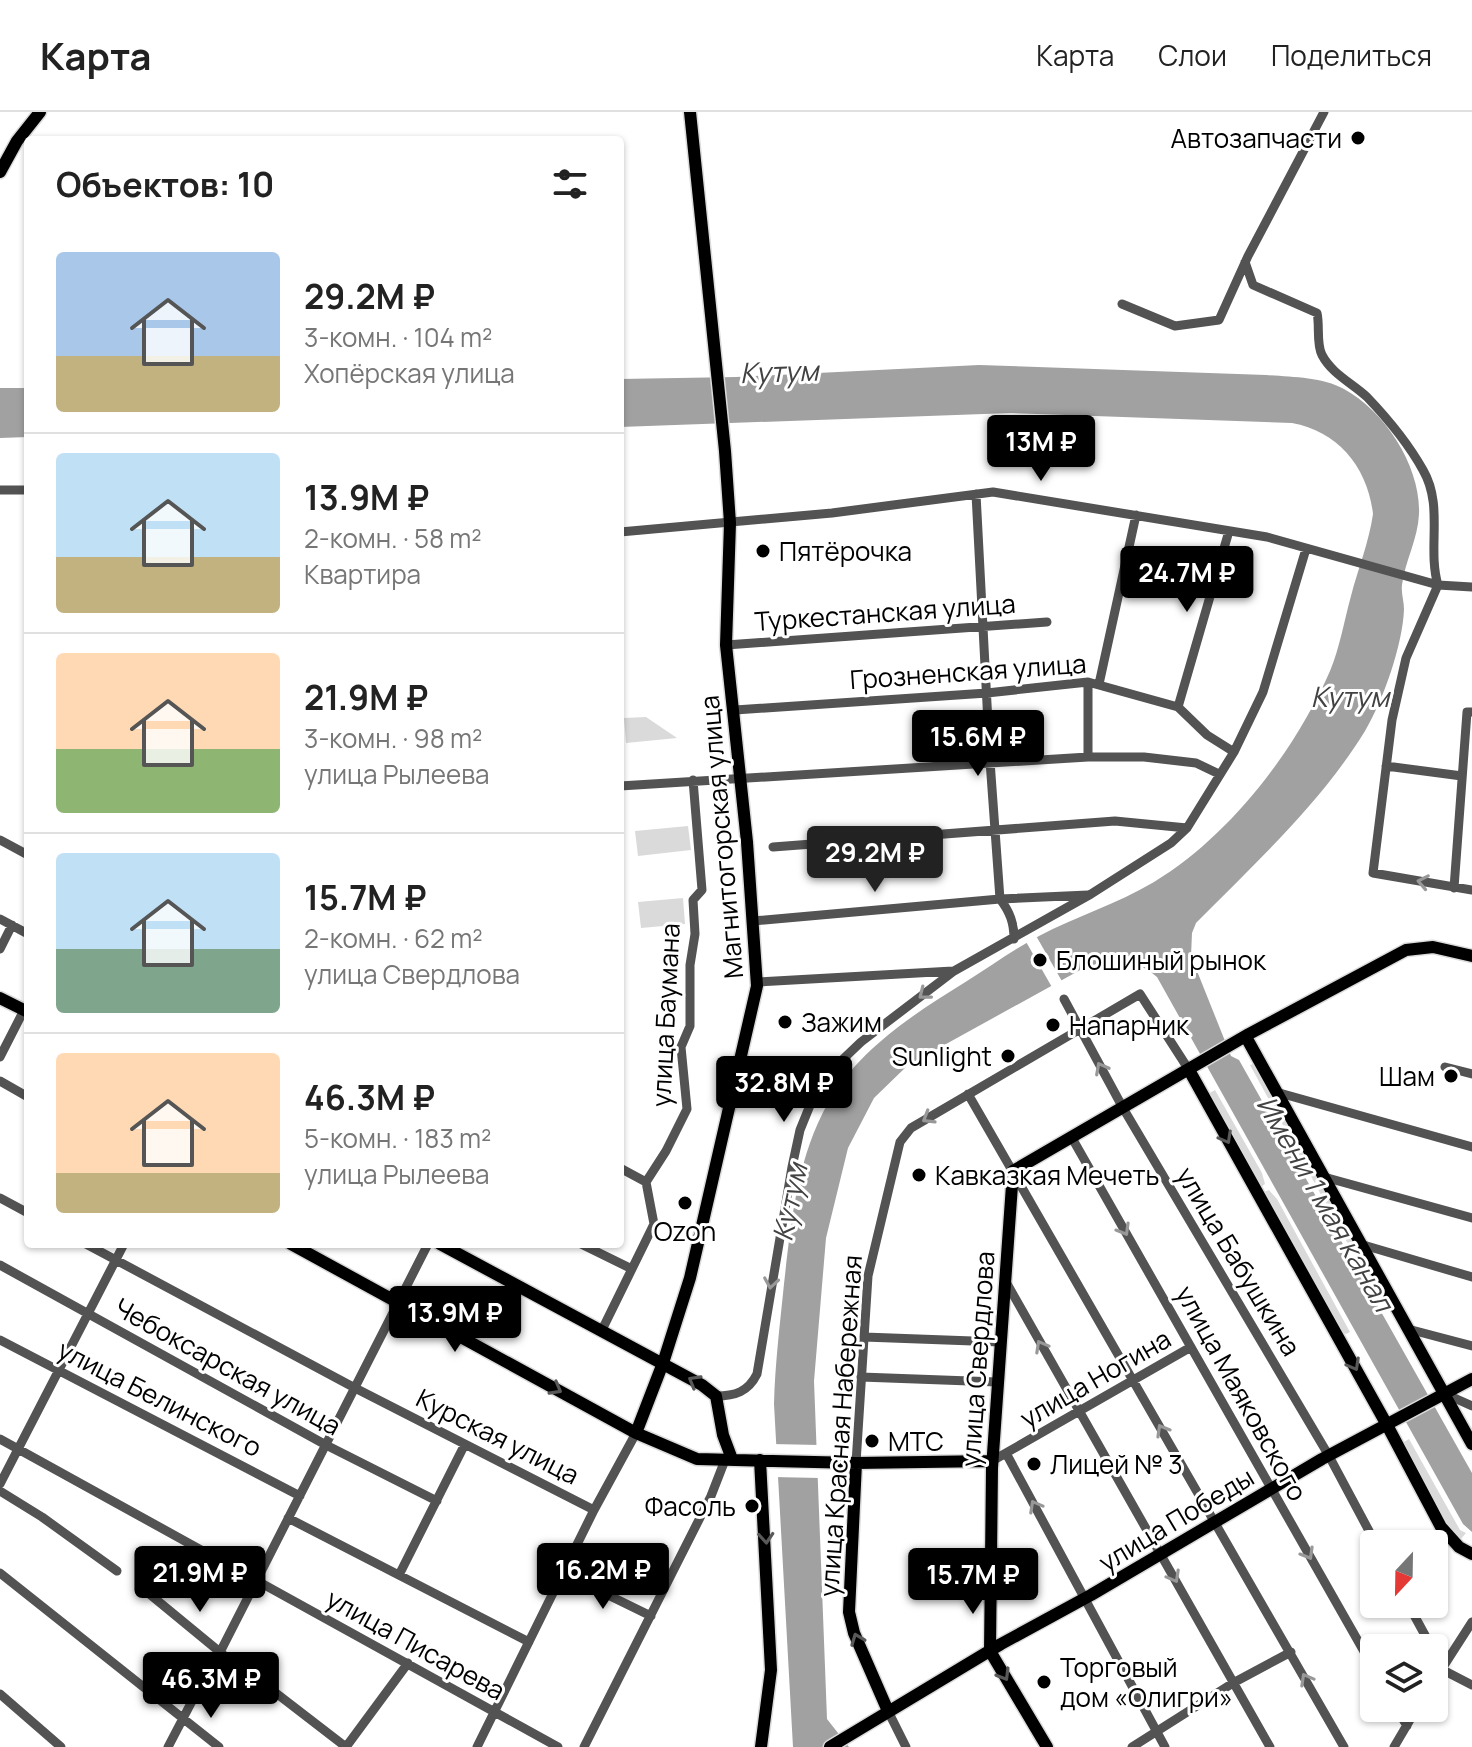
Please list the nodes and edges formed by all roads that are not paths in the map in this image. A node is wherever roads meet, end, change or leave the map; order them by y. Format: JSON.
{"nodes":[{"id":1,"x":40,"y":112,"type":"edge"},
{"id":2,"x":690,"y":112,"type":"edge"},
{"id":3,"x":1324,"y":112,"type":"edge"},
{"id":4,"x":4,"y":153,"type":"edge"},
{"id":5,"x":0,"y":172,"type":"edge"},
{"id":6,"x":1245,"y":262,"type":"junction"},
{"id":7,"x":1122,"y":304,"type":"dead end"},
{"id":8,"x":0,"y":490,"type":"edge"},
{"id":9,"x":24,"y":490,"type":"edge"},
{"id":10,"x":976,"y":494,"type":"junction"},
{"id":11,"x":1136,"y":515,"type":"junction"},
{"id":12,"x":730,"y":523,"type":"junction"},
{"id":13,"x":1229,"y":531,"type":"junction"},
{"id":14,"x":624,"y":532,"type":"edge"},
{"id":15,"x":1306,"y":549,"type":"junction"},
{"id":16,"x":1438,"y":585,"type":"junction"},
{"id":17,"x":1472,"y":587,"type":"edge"},
{"id":18,"x":1047,"y":622,"type":"dead end"},
{"id":19,"x":983,"y":627,"type":"junction"},
{"id":20,"x":726,"y":645,"type":"junction"},
{"id":21,"x":1093,"y":683,"type":"junction"},
{"id":22,"x":987,"y":693,"type":"junction"},
{"id":23,"x":1178,"y":707,"type":"junction"},
{"id":24,"x":735,"y":710,"type":"junction"},
{"id":25,"x":1470,"y":712,"type":"edge"},
{"id":26,"x":1234,"y":752,"type":"junction"},
{"id":27,"x":1088,"y":757,"type":"junction"},
{"id":28,"x":990,"y":761,"type":"junction"},
{"id":29,"x":1386,"y":766,"type":"junction"},
{"id":30,"x":1219,"y":774,"type":"junction"},
{"id":31,"x":1462,"y":776,"type":"junction"},
{"id":32,"x":693,"y":780,"type":"junction"},
{"id":33,"x":740,"y":780,"type":"junction"},
{"id":34,"x":624,"y":786,"type":"edge"},
{"id":35,"x":1187,"y":828,"type":"junction"},
{"id":36,"x":995,"y":832,"type":"junction"},
{"id":37,"x":0,"y":840,"type":"edge"},
{"id":38,"x":773,"y":847,"type":"dead end"},
{"id":39,"x":24,"y":853,"type":"edge"},
{"id":40,"x":1454,"y":888,"type":"junction"},
{"id":41,"x":1472,"y":890,"type":"edge"},
{"id":42,"x":1091,"y":894,"type":"junction"},
{"id":43,"x":1000,"y":899,"type":"junction"},
{"id":44,"x":0,"y":919,"type":"edge"},
{"id":45,"x":753,"y":921,"type":"junction"},
{"id":46,"x":12,"y":925,"type":"junction"},
{"id":47,"x":24,"y":932,"type":"edge"},
{"id":48,"x":1014,"y":939,"type":"junction"},
{"id":49,"x":0,"y":949,"type":"edge"},
{"id":50,"x":1472,"y":956,"type":"edge"},
{"id":51,"x":954,"y":971,"type":"junction"},
{"id":52,"x":756,"y":982,"type":"junction"},
{"id":53,"x":0,"y":991,"type":"edge"},
{"id":54,"x":0,"y":998,"type":"edge"},
{"id":55,"x":1064,"y":999,"type":"dead end"},
{"id":56,"x":24,"y":1009,"type":"edge"},
{"id":57,"x":24,"y":1010,"type":"edge"},
{"id":58,"x":24,"y":1015,"type":"edge"},
{"id":59,"x":1080,"y":1027,"type":"junction"},
{"id":60,"x":1242,"y":1039,"type":"junction"},
{"id":61,"x":0,"y":1057,"type":"edge"},
{"id":62,"x":1445,"y":1067,"type":"dead end"},
{"id":63,"x":1193,"y":1068,"type":"junction"},
{"id":64,"x":1472,"y":1074,"type":"edge"},
{"id":65,"x":0,"y":1081,"type":"edge"},
{"id":66,"x":1276,"y":1092,"type":"junction"},
{"id":67,"x":968,"y":1094,"type":"junction"},
{"id":68,"x":24,"y":1095,"type":"edge"},
{"id":69,"x":1123,"y":1108,"type":"junction"},
{"id":70,"x":1072,"y":1138,"type":"junction"},
{"id":71,"x":1472,"y":1147,"type":"edge"},
{"id":72,"x":624,"y":1170,"type":"edge"},
{"id":73,"x":1013,"y":1171,"type":"junction"},
{"id":74,"x":1324,"y":1177,"type":"junction"},
{"id":75,"x":646,"y":1182,"type":"junction"},
{"id":76,"x":0,"y":1198,"type":"edge"},
{"id":77,"x":24,"y":1211,"type":"edge"},
{"id":78,"x":1472,"y":1218,"type":"edge"},
{"id":79,"x":1360,"y":1244,"type":"junction"},
{"id":80,"x":94,"y":1248,"type":"edge"},
{"id":81,"x":122,"y":1248,"type":"edge"},
{"id":82,"x":298,"y":1248,"type":"edge"},
{"id":83,"x":426,"y":1248,"type":"edge"},
{"id":84,"x":447,"y":1248,"type":"edge"},
{"id":85,"x":589,"y":1248,"type":"edge"},
{"id":86,"x":116,"y":1260,"type":"junction"},
{"id":87,"x":0,"y":1265,"type":"edge"},
{"id":88,"x":632,"y":1269,"type":"junction"},
{"id":89,"x":1472,"y":1277,"type":"edge"},
{"id":90,"x":1004,"y":1279,"type":"junction"},
{"id":91,"x":399,"y":1302,"type":"junction"},
{"id":92,"x":88,"y":1314,"type":"junction"},
{"id":93,"x":1408,"y":1329,"type":"junction"},
{"id":94,"x":601,"y":1332,"type":"junction"},
{"id":95,"x":864,"y":1337,"type":"junction"},
{"id":96,"x":0,"y":1340,"type":"edge"},
{"id":97,"x":1000,"y":1342,"type":"junction"},
{"id":98,"x":1472,"y":1346,"type":"edge"},
{"id":99,"x":1191,"y":1347,"type":"junction"},
{"id":100,"x":663,"y":1363,"type":"junction"},
{"id":101,"x":58,"y":1371,"type":"junction"},
{"id":102,"x":861,"y":1377,"type":"junction"},
{"id":103,"x":1472,"y":1379,"type":"edge"},
{"id":104,"x":1133,"y":1381,"type":"junction"},
{"id":105,"x":997,"y":1382,"type":"junction"},
{"id":106,"x":355,"y":1388,"type":"junction"},
{"id":107,"x":716,"y":1396,"type":"junction"},
{"id":108,"x":1439,"y":1396,"type":"junction"},
{"id":109,"x":1472,"y":1406,"type":"edge"},
{"id":110,"x":1079,"y":1413,"type":"junction"},
{"id":111,"x":1391,"y":1423,"type":"junction"},
{"id":112,"x":636,"y":1433,"type":"junction"},
{"id":113,"x":0,"y":1439,"type":"edge"},
{"id":114,"x":465,"y":1444,"type":"junction"},
{"id":115,"x":1472,"y":1444,"type":"edge"},
{"id":116,"x":326,"y":1445,"type":"junction"},
{"id":117,"x":18,"y":1449,"type":"junction"},
{"id":118,"x":1007,"y":1455,"type":"junction"},
{"id":119,"x":1329,"y":1456,"type":"junction"},
{"id":120,"x":729,"y":1460,"type":"junction"},
{"id":121,"x":765,"y":1460,"type":"junction"},
{"id":122,"x":992,"y":1461,"type":"junction"},
{"id":123,"x":856,"y":1463,"type":"junction"},
{"id":124,"x":0,"y":1484,"type":"edge"},
{"id":125,"x":1270,"y":1489,"type":"junction"},
{"id":126,"x":0,"y":1491,"type":"edge"},
{"id":127,"x":300,"y":1496,"type":"junction"},
{"id":128,"x":437,"y":1501,"type":"junction"},
{"id":129,"x":594,"y":1510,"type":"junction"},
{"id":130,"x":288,"y":1518,"type":"junction"},
{"id":131,"x":1215,"y":1521,"type":"junction"},
{"id":132,"x":1369,"y":1530,"type":"edge"},
{"id":133,"x":1160,"y":1553,"type":"junction"},
{"id":134,"x":1472,"y":1554,"type":"edge"},
{"id":135,"x":117,"y":1571,"type":"dead end"},
{"id":136,"x":0,"y":1573,"type":"edge"},
{"id":137,"x":563,"y":1573,"type":"junction"},
{"id":138,"x":399,"y":1575,"type":"junction"},
{"id":139,"x":256,"y":1581,"type":"junction"},
{"id":140,"x":147,"y":1592,"type":"dead end"},
{"id":141,"x":1086,"y":1598,"type":"junction"},
{"id":142,"x":651,"y":1616,"type":"junction"},
{"id":143,"x":1472,"y":1622,"type":"edge"},
{"id":144,"x":529,"y":1642,"type":"junction"},
{"id":145,"x":1360,"y":1645,"type":"edge"},
{"id":146,"x":990,"y":1651,"type":"junction"},
{"id":147,"x":1291,"y":1652,"type":"junction"},
{"id":148,"x":221,"y":1653,"type":"junction"},
{"id":149,"x":1448,"y":1658,"type":"edge"},
{"id":150,"x":232,"y":1662,"type":"junction"},
{"id":151,"x":408,"y":1663,"type":"junction"},
{"id":152,"x":213,"y":1666,"type":"junction"},
{"id":153,"x":1448,"y":1673,"type":"edge"},
{"id":154,"x":1233,"y":1683,"type":"junction"},
{"id":155,"x":1472,"y":1685,"type":"edge"},
{"id":156,"x":0,"y":1694,"type":"edge"},
{"id":157,"x":888,"y":1711,"type":"junction"},
{"id":158,"x":494,"y":1712,"type":"junction"},
{"id":159,"x":183,"y":1720,"type":"junction"},
{"id":160,"x":1405,"y":1722,"type":"edge"},
{"id":161,"x":1409,"y":1722,"type":"edge"},
{"id":162,"x":1407,"y":1726,"type":"junction"},
{"id":163,"x":1157,"y":1732,"type":"junction"},
{"id":164,"x":61,"y":1747,"type":"edge"},
{"id":165,"x":168,"y":1747,"type":"edge"},
{"id":166,"x":219,"y":1747,"type":"edge"},
{"id":167,"x":346,"y":1747,"type":"edge"},
{"id":168,"x":477,"y":1747,"type":"edge"},
{"id":169,"x":558,"y":1747,"type":"edge"},
{"id":170,"x":584,"y":1747,"type":"edge"},
{"id":171,"x":761,"y":1747,"type":"edge"},
{"id":172,"x":830,"y":1747,"type":"edge"},
{"id":173,"x":906,"y":1747,"type":"edge"},
{"id":174,"x":1047,"y":1747,"type":"edge"},
{"id":175,"x":1132,"y":1747,"type":"edge"},
{"id":176,"x":1165,"y":1747,"type":"edge"},
{"id":177,"x":1270,"y":1747,"type":"edge"},
{"id":178,"x":1344,"y":1747,"type":"edge"},
{"id":179,"x":1394,"y":1747,"type":"edge"}],
"edges":[{"from":1,"to":4,"type":"main road"},
{"from":2,"to":12,"type":"main road","name":"Магнитогорская улица"},
{"from":3,"to":6,"type":"street"},
{"from":4,"to":5,"type":"main road"},
{"from":6,"to":7,"type":"street"},
{"from":6,"to":16,"type":"street"},
{"from":8,"to":9,"type":"street"},
{"from":10,"to":11,"type":"street"},
{"from":10,"to":12,"type":"street"},
{"from":10,"to":19,"type":"street"},
{"from":11,"to":13,"type":"street"},
{"from":11,"to":21,"type":"street"},
{"from":12,"to":14,"type":"street"},
{"from":12,"to":20,"type":"main road","name":"Магнитогорская улица"},
{"from":13,"to":15,"type":"street"},
{"from":13,"to":23,"type":"street"},
{"from":15,"to":16,"type":"street"},
{"from":15,"to":26,"type":"street"},
{"from":16,"to":17,"type":"street"},
{"from":16,"to":29,"type":"street"},
{"from":18,"to":19,"type":"street","name":"Туркестанская улица"},
{"from":19,"to":20,"type":"street","name":"Туркестанская улица"},
{"from":19,"to":22,"type":"street"},
{"from":20,"to":24,"type":"main road","name":"Магнитогорская улица"},
{"from":21,"to":22,"type":"street","name":"Грозненская улица"},
{"from":21,"to":23,"type":"street","name":"Грозненская улица"},
{"from":21,"to":27,"type":"street"},
{"from":22,"to":24,"type":"street","name":"Грозненская улица"},
{"from":22,"to":28,"type":"street"},
{"from":23,"to":26,"type":"street","name":"Грозненская улица"},
{"from":24,"to":33,"type":"main road","name":"Магнитогорская улица"},
{"from":25,"to":31,"type":"street"},
{"from":26,"to":30,"type":"street"},
{"from":27,"to":28,"type":"street"},
{"from":27,"to":30,"type":"street"},
{"from":28,"to":33,"type":"street"},
{"from":28,"to":36,"type":"street"},
{"from":29,"to":31,"type":"street"},
{"from":40,"to":29,"type":"street","one_way":true},
{"from":30,"to":35,"type":"street"},
{"from":31,"to":40,"type":"street"},
{"from":32,"to":33,"type":"street"},
{"from":32,"to":34,"type":"street"},
{"from":32,"to":75,"type":"street","name":"улица Баумана"},
{"from":33,"to":45,"type":"main road","name":"Магнитогорская улица"},
{"from":35,"to":36,"type":"street"},
{"from":35,"to":42,"type":"street"},
{"from":36,"to":38,"type":"street"},
{"from":36,"to":43,"type":"street"},
{"from":37,"to":39,"type":"street"},
{"from":40,"to":41,"type":"street"},
{"from":42,"to":43,"type":"street"},
{"from":42,"to":48,"type":"street"},
{"from":43,"to":45,"type":"street"},
{"from":43,"to":48,"type":"street"},
{"from":44,"to":46,"type":"street"},
{"from":45,"to":52,"type":"main road","name":"Магнитогорская улица"},
{"from":46,"to":47,"type":"street"},
{"from":46,"to":49,"type":"street"},
{"from":48,"to":51,"type":"street"},
{"from":50,"to":60,"type":"main road"},
{"from":51,"to":52,"type":"street"},
{"from":51,"to":107,"type":"street","one_way":true},
{"from":52,"to":100,"type":"main road","name":"Магнитогорская улица"},
{"from":53,"to":56,"type":"main road"},
{"from":54,"to":57,"type":"main road"},
{"from":55,"to":59,"type":"street","name":"улица Бабушкина"},
{"from":58,"to":61,"type":"street"},
{"from":59,"to":63,"type":"street","name":"улица Красная Набережная"},
{"from":59,"to":67,"type":"street","name":"улица Красная Набережная"},
{"from":69,"to":59,"type":"street","name":"улица Бабушкина","one_way":true},
{"from":60,"to":63,"type":"main road"},
{"from":60,"to":66,"type":"main road"},
{"from":62,"to":64,"type":"street"},
{"from":63,"to":69,"type":"main road"},
{"from":63,"to":111,"type":"main road","one_way":true},
{"from":65,"to":68,"type":"street"},
{"from":66,"to":71,"type":"street"},
{"from":66,"to":74,"type":"main road"},
{"from":67,"to":73,"type":"street"},
{"from":67,"to":95,"type":"street","name":"улица Красная Набережная","one_way":true},
{"from":69,"to":70,"type":"main road"},
{"from":69,"to":119,"type":"street","name":"улица Бабушкина"},
{"from":70,"to":73,"type":"main road"},
{"from":70,"to":99,"type":"street","name":"улица Маяковского","one_way":true},
{"from":72,"to":75,"type":"street"},
{"from":73,"to":90,"type":"main road","name":"улица Свердлова"},
{"from":73,"to":104,"type":"street"},
{"from":74,"to":78,"type":"street"},
{"from":74,"to":79,"type":"main road"},
{"from":75,"to":88,"type":"street"},
{"from":76,"to":77,"type":"street"},
{"from":79,"to":89,"type":"street"},
{"from":79,"to":93,"type":"main road"},
{"from":80,"to":86,"type":"street","name":"Курская улица"},
{"from":81,"to":86,"type":"street"},
{"from":82,"to":91,"type":"main road","name":"улица Ногина"},
{"from":83,"to":91,"type":"street"},
{"from":84,"to":94,"type":"main road"},
{"from":85,"to":88,"type":"street"},
{"from":86,"to":92,"type":"street"},
{"from":86,"to":106,"type":"street","name":"Курская улица"},
{"from":87,"to":92,"type":"street","name":"Чебоксарская улица"},
{"from":88,"to":94,"type":"street"},
{"from":90,"to":97,"type":"main road","name":"улица Свердлова"},
{"from":110,"to":90,"type":"street","one_way":true},
{"from":91,"to":106,"type":"street"},
{"from":91,"to":112,"type":"main road","name":"улица Ногина","one_way":true},
{"from":92,"to":101,"type":"street"},
{"from":92,"to":116,"type":"street","name":"Чебоксарская улица"},
{"from":93,"to":98,"type":"street"},
{"from":93,"to":108,"type":"main road"},
{"from":94,"to":100,"type":"main road"},
{"from":95,"to":97,"type":"street"},
{"from":95,"to":102,"type":"street","name":"улица Красная Набережная"},
{"from":96,"to":101,"type":"street","name":"улица Белинского"},
{"from":97,"to":105,"type":"main road","name":"улица Свердлова"},
{"from":99,"to":104,"type":"street","name":"улица Ногина"},
{"from":99,"to":125,"type":"street","name":"улица Маяковского"},
{"from":107,"to":100,"type":"main road","one_way":true},
{"from":100,"to":112,"type":"main road","name":"Магнитогорская улица"},
{"from":101,"to":117,"type":"street"},
{"from":101,"to":127,"type":"street","name":"улица Белинского"},
{"from":102,"to":105,"type":"street"},
{"from":102,"to":123,"type":"street","name":"улица Красная Набережная"},
{"from":103,"to":108,"type":"main road","name":"улица Победы"},
{"from":104,"to":110,"type":"street","name":"улица Ногина"},
{"from":131,"to":104,"type":"street","one_way":true},
{"from":105,"to":122,"type":"main road","name":"улица Свердлова"},
{"from":106,"to":114,"type":"street","name":"Курская улица"},
{"from":106,"to":116,"type":"street"},
{"from":107,"to":120,"type":"main road"},
{"from":108,"to":109,"type":"street"},
{"from":108,"to":111,"type":"main road","name":"улица Победы"},
{"from":108,"to":115,"type":"main road"},
{"from":110,"to":118,"type":"street","name":"улица Ногина"},
{"from":110,"to":133,"type":"street"},
{"from":111,"to":119,"type":"main road","name":"улица Победы"},
{"from":111,"to":134,"type":"main road"},
{"from":112,"to":120,"type":"main road","name":"улица Ногина"},
{"from":112,"to":129,"type":"street","name":"Магнитогорская улица"},
{"from":113,"to":117,"type":"street","name":"улица Писарева"},
{"from":114,"to":128,"type":"street"},
{"from":114,"to":129,"type":"street","name":"Курская улица"},
{"from":116,"to":127,"type":"street"},
{"from":116,"to":128,"type":"street","name":"Чебоксарская улица"},
{"from":117,"to":124,"type":"street"},
{"from":117,"to":139,"type":"street","name":"улица Писарева"},
{"from":118,"to":122,"type":"street","name":"улица Ногина"},
{"from":141,"to":118,"type":"street","one_way":true},
{"from":119,"to":125,"type":"main road","name":"улица Победы"},
{"from":119,"to":132,"type":"street","name":"улица Бабушкина"},
{"from":120,"to":121,"type":"main road","name":"улица Ногина"},
{"from":120,"to":142,"type":"street"},
{"from":121,"to":123,"type":"main road","name":"улица Ногина"},
{"from":121,"to":171,"type":"main road","one_way":true},
{"from":122,"to":123,"type":"main road","name":"улица Ногина"},
{"from":122,"to":146,"type":"main road","name":"улица Свердлова"},
{"from":157,"to":123,"type":"main road","name":"улица Красная Набережная","one_way":true},
{"from":125,"to":131,"type":"main road","name":"улица Победы"},
{"from":125,"to":145,"type":"street","name":"улица Маяковского","one_way":true},
{"from":126,"to":135,"type":"street"},
{"from":127,"to":130,"type":"street"},
{"from":128,"to":138,"type":"street"},
{"from":129,"to":137,"type":"street","name":"Магнитогорская улица"},
{"from":130,"to":138,"type":"street"},
{"from":130,"to":139,"type":"street"},
{"from":131,"to":133,"type":"main road","name":"улица Победы"},
{"from":131,"to":147,"type":"street"},
{"from":133,"to":141,"type":"main road","name":"улица Победы"},
{"from":133,"to":154,"type":"street","one_way":true},
{"from":136,"to":159,"type":"street"},
{"from":137,"to":142,"type":"street"},
{"from":137,"to":144,"type":"street","name":"Магнитогорская улица"},
{"from":138,"to":144,"type":"street"},
{"from":139,"to":148,"type":"street"},
{"from":139,"to":151,"type":"street","name":"улица Писарева"},
{"from":140,"to":148,"type":"street"},
{"from":141,"to":146,"type":"main road","name":"улица Победы"},
{"from":141,"to":163,"type":"street"},
{"from":142,"to":170,"type":"street"},
{"from":143,"to":149,"type":"street"},
{"from":144,"to":158,"type":"street","name":"Магнитогорская улица"},
{"from":146,"to":157,"type":"main road","name":"улица Победы"},
{"from":146,"to":174,"type":"main road","one_way":true},
{"from":147,"to":154,"type":"street"},
{"from":178,"to":147,"type":"street","one_way":true},
{"from":148,"to":150,"type":"street"},
{"from":148,"to":152,"type":"street"},
{"from":150,"to":152,"type":"street"},
{"from":150,"to":167,"type":"street"},
{"from":151,"to":158,"type":"street","name":"улица Писарева"},
{"from":151,"to":167,"type":"street"},
{"from":152,"to":159,"type":"street"},
{"from":153,"to":155,"type":"street"},
{"from":154,"to":163,"type":"street"},
{"from":154,"to":177,"type":"street"},
{"from":156,"to":164,"type":"street"},
{"from":157,"to":172,"type":"main road","name":"улица Победы"},
{"from":157,"to":173,"type":"street","name":"улица Красная Набережная"},
{"from":158,"to":168,"type":"street","name":"Магнитогорская улица"},
{"from":158,"to":169,"type":"street","name":"улица Писарева"},
{"from":159,"to":165,"type":"street"},
{"from":159,"to":166,"type":"street"},
{"from":160,"to":162,"type":"street"},
{"from":161,"to":162,"type":"street"},
{"from":162,"to":179,"type":"street"},
{"from":163,"to":175,"type":"street"},
{"from":163,"to":176,"type":"street"}]}
